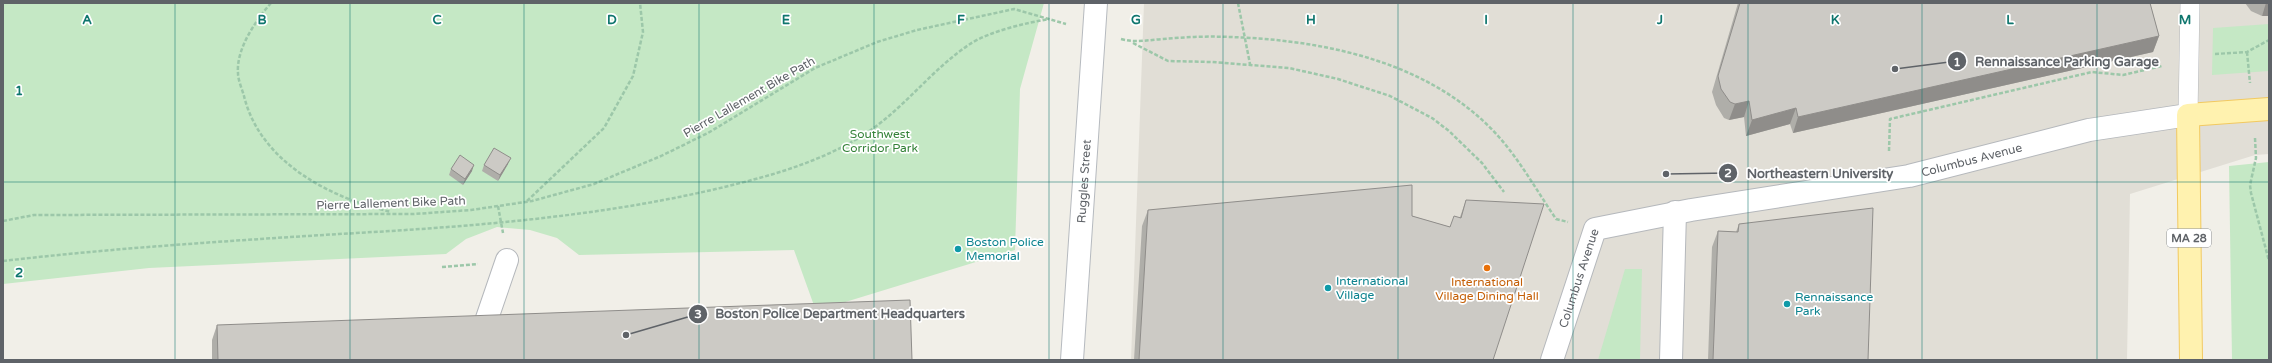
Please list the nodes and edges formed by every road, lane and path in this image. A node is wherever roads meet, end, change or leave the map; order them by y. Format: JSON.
{"nodes":[{"id":1,"x":271,"y":3,"type":"edge"},
{"id":2,"x":640,"y":3,"type":"edge"},
{"id":3,"x":1096,"y":3,"type":"edge"},
{"id":4,"x":1238,"y":3,"type":"edge"},
{"id":5,"x":2190,"y":3,"type":"edge"},
{"id":6,"x":1245,"y":37,"type":"junction"},
{"id":7,"x":2269,"y":40,"type":"edge"},
{"id":8,"x":2220,"y":54,"type":"dead end"},
{"id":9,"x":2162,"y":62,"type":"dead end"},
{"id":10,"x":1250,"y":64,"type":"junction"},
{"id":11,"x":2269,"y":109,"type":"edge"},
{"id":12,"x":2188,"y":116,"type":"junction"},
{"id":13,"x":1889,"y":140,"type":"dead end"},
{"id":14,"x":2256,"y":158,"type":"dead end"},
{"id":15,"x":1504,"y":192,"type":"dead end"},
{"id":16,"x":527,"y":201,"type":"junction"},
{"id":17,"x":498,"y":206,"type":"junction"},
{"id":18,"x":1675,"y":212,"type":"junction"},
{"id":19,"x":397,"y":213,"type":"junction"},
{"id":20,"x":1556,"y":219,"type":"dead end"},
{"id":21,"x":3,"y":221,"type":"edge"},
{"id":22,"x":502,"y":222,"type":"junction"},
{"id":23,"x":504,"y":237,"type":"dead end"},
{"id":24,"x":507,"y":260,"type":"dead end"},
{"id":25,"x":3,"y":261,"type":"edge"},
{"id":26,"x":2269,"y":261,"type":"edge"},
{"id":27,"x":483,"y":330,"type":"edge"},
{"id":28,"x":1072,"y":360,"type":"edge"},
{"id":29,"x":1552,"y":360,"type":"edge"},
{"id":30,"x":1671,"y":360,"type":"edge"},
{"id":31,"x":2190,"y":360,"type":"edge"}],
"edges":[{"from":1,"to":19,"type":"path"},
{"from":2,"to":16,"type":"path"},
{"from":3,"to":28,"type":"street","name":"Ruggles Street"},
{"from":4,"to":6,"type":"path"},
{"from":5,"to":12,"type":"lane"},
{"from":6,"to":10,"type":"path"},
{"from":6,"to":10,"type":"path"},
{"from":6,"to":20,"type":"path"},
{"from":7,"to":8,"type":"path"},
{"from":9,"to":13,"type":"path"},
{"from":10,"to":15,"type":"path"},
{"from":11,"to":12,"type":"main road","name":"Columbus Avenue"},
{"from":12,"to":18,"type":"street","name":"Columbus Avenue"},
{"from":12,"to":31,"type":"main road","number":"MA 28"},
{"from":14,"to":26,"type":"path"},
{"from":16,"to":17,"type":"path","name":"Pierre Lallement Bike Path"},
{"from":16,"to":22,"type":"path","name":"Pierre Lallement Bike Path"},
{"from":17,"to":19,"type":"path","name":"Pierre Lallement Bike Path"},
{"from":17,"to":22,"type":"path"},
{"from":18,"to":29,"type":"street","name":"Columbus Avenue"},
{"from":18,"to":30,"type":"street"},
{"from":19,"to":21,"type":"path","name":"Pierre Lallement Bike Path"},
{"from":22,"to":23,"type":"path"},
{"from":22,"to":25,"type":"path"},
{"from":24,"to":27,"type":"street"}]}
